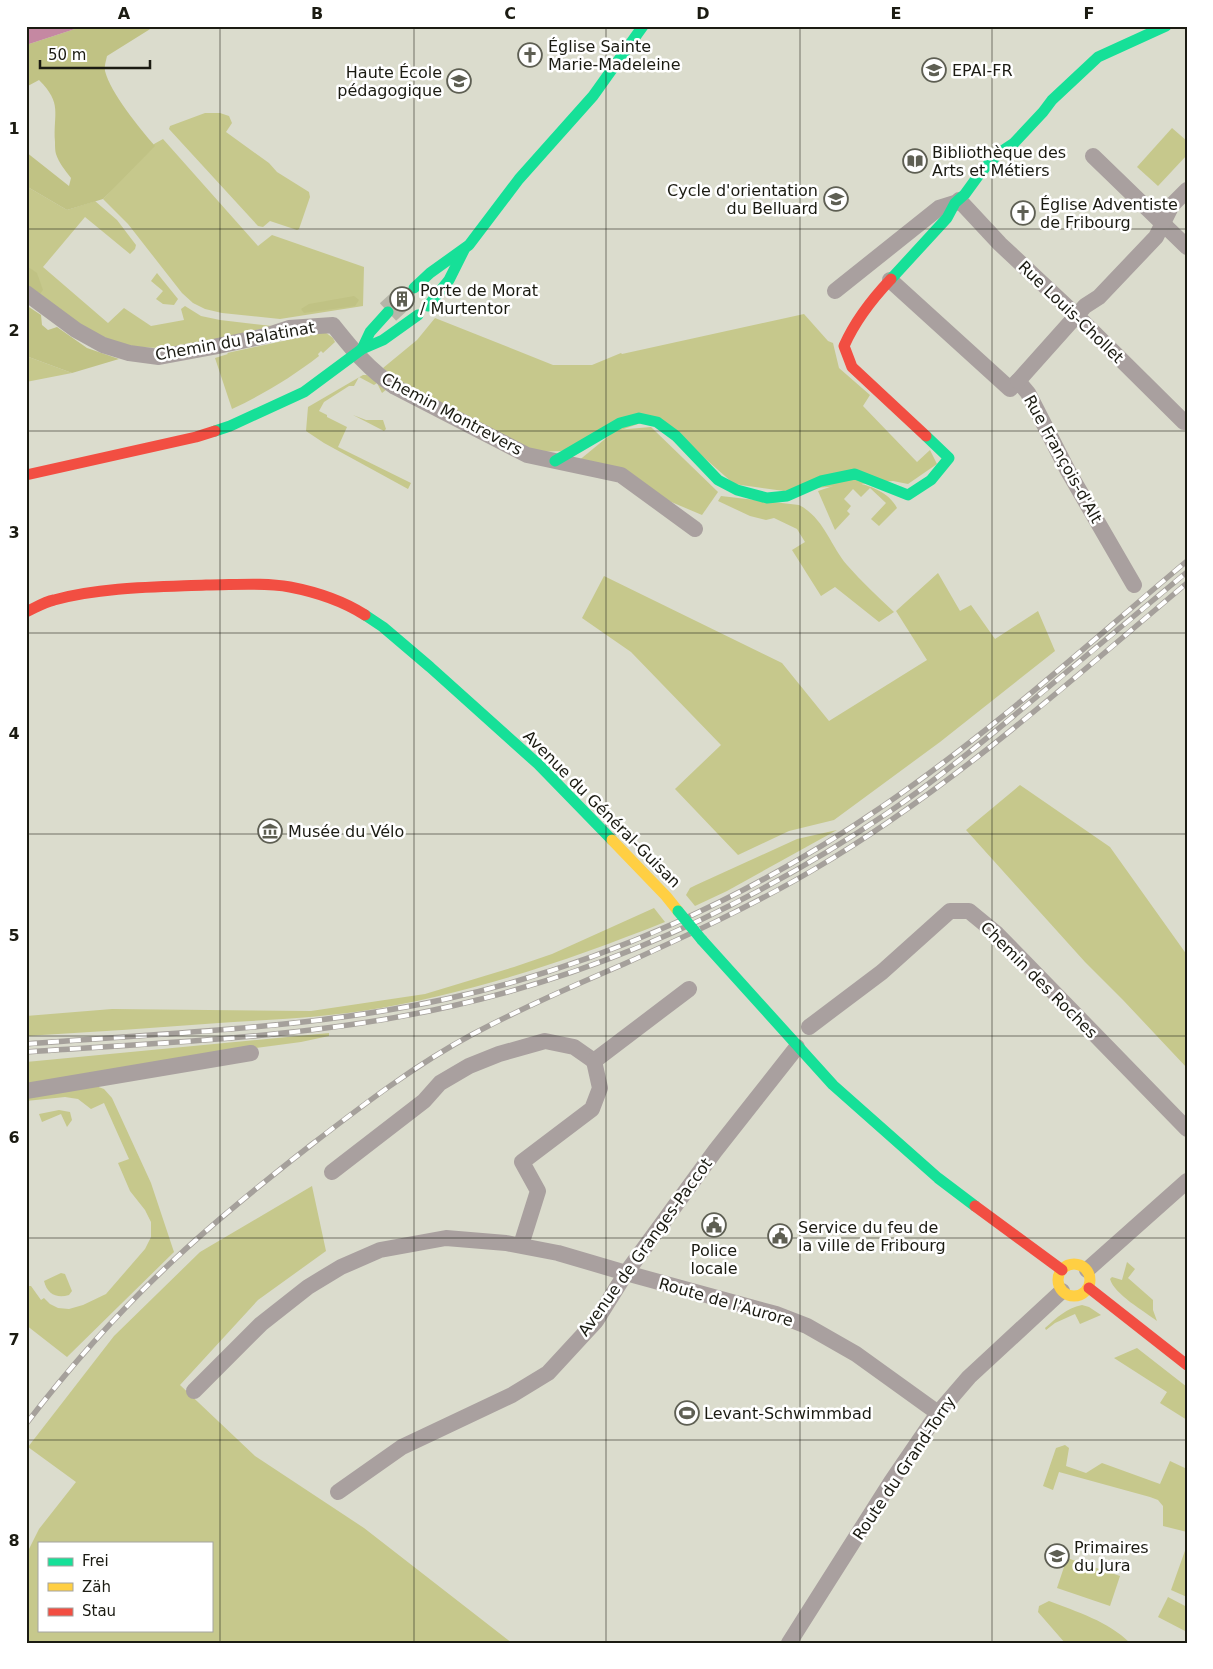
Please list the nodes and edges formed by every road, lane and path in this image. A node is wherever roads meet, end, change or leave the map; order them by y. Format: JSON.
{"nodes":[{"id":1,"x":643,"y":26,"type":"edge"},
{"id":2,"x":1166,"y":26,"type":"edge"},
{"id":3,"x":1093,"y":156,"type":"dead end"},
{"id":4,"x":1187,"y":190,"type":"edge"},
{"id":5,"x":957,"y":202,"type":"junction"},
{"id":6,"x":1162,"y":224,"type":"junction"},
{"id":7,"x":1187,"y":247,"type":"edge"},
{"id":8,"x":464,"y":250,"type":"junction"},
{"id":9,"x":890,"y":280,"type":"junction"},
{"id":10,"x":414,"y":288,"type":"tunnel mouth"},
{"id":11,"x":835,"y":291,"type":"dead end"},
{"id":12,"x":26,"y":293,"type":"edge"},
{"id":13,"x":428,"y":306,"type":"dead end"},
{"id":14,"x":388,"y":312,"type":"tunnel mouth"},
{"id":15,"x":418,"y":315,"type":"dead end"},
{"id":16,"x":1076,"y":316,"type":"junction"},
{"id":17,"x":359,"y":352,"type":"junction"},
{"id":18,"x":1018,"y":381,"type":"junction"},
{"id":19,"x":1184,"y":422,"type":"dead end"},
{"id":20,"x":555,"y":461,"type":"junction"},
{"id":21,"x":26,"y":475,"type":"edge"},
{"id":22,"x":696,"y":529,"type":"dead end"},
{"id":23,"x":1134,"y":585,"type":"dead end"},
{"id":24,"x":26,"y":612,"type":"edge"},
{"id":25,"x":689,"y":989,"type":"dead end"},
{"id":26,"x":809,"y":1027,"type":"dead end"},
{"id":27,"x":797,"y":1048,"type":"junction"},
{"id":28,"x":251,"y":1053,"type":"dead end"},
{"id":29,"x":594,"y":1061,"type":"junction"},
{"id":30,"x":26,"y":1091,"type":"edge"},
{"id":31,"x":1187,"y":1129,"type":"edge"},
{"id":32,"x":332,"y":1172,"type":"dead end"},
{"id":33,"x":1187,"y":1181,"type":"edge"},
{"id":34,"x":521,"y":1245,"type":"junction"},
{"id":35,"x":1062,"y":1270,"type":"junction"},
{"id":36,"x":1087,"y":1270,"type":"junction"},
{"id":37,"x":626,"y":1273,"type":"junction"},
{"id":38,"x":1089,"y":1288,"type":"junction"},
{"id":39,"x":1062,"y":1291,"type":"junction"},
{"id":40,"x":1187,"y":1365,"type":"edge"},
{"id":41,"x":194,"y":1391,"type":"dead end"},
{"id":42,"x":938,"y":1413,"type":"junction"},
{"id":43,"x":338,"y":1492,"type":"dead end"},
{"id":44,"x":789,"y":1643,"type":"edge"}],
"edges":[{"from":1,"to":8,"type":"main road"},
{"from":2,"to":5,"type":"main road"},
{"from":3,"to":6,"type":"street"},
{"from":4,"to":6,"type":"street"},
{"from":5,"to":9,"type":"main road"},
{"from":5,"to":11,"type":"street"},
{"from":5,"to":16,"type":"street","name":"Rue Louis-Chollet"},
{"from":6,"to":7,"type":"street"},
{"from":6,"to":16,"type":"street"},
{"from":8,"to":10,"type":"main road"},
{"from":8,"to":13,"type":"main road"},
{"from":9,"to":18,"type":"street","name":"Rue François-d'Alt"},
{"from":9,"to":20,"type":"main road"},
{"from":12,"to":17,"type":"street","name":"Chemin du Palatinat"},
{"from":14,"to":17,"type":"main road"},
{"from":15,"to":17,"type":"main road"},
{"from":16,"to":18,"type":"street"},
{"from":16,"to":19,"type":"street","name":"Rue Louis-Chollet"},
{"from":17,"to":20,"type":"street","name":"Chemin Montrevers"},
{"from":17,"to":21,"type":"main road"},
{"from":18,"to":23,"type":"street","name":"Rue François-d'Alt"},
{"from":20,"to":22,"type":"street","name":"Chemin Montrevers"},
{"from":24,"to":27,"type":"main road","name":"Avenue du Général-Guisan","bridge":true},
{"from":25,"to":29,"type":"street"},
{"from":26,"to":31,"type":"street","name":"Chemin des Roches"},
{"from":27,"to":35,"type":"main road","name":"Avenue du Général-Guisan"},
{"from":27,"to":37,"type":"street","name":"Avenue de Granges-Paccot"},
{"from":28,"to":30,"type":"street"},
{"from":29,"to":32,"type":"street"},
{"from":29,"to":34,"type":"street"},
{"from":33,"to":36,"type":"street"},
{"from":34,"to":37,"type":"street","name":"Route de l'Aurore"},
{"from":34,"to":41,"type":"street","name":"Route de l'Aurore"},
{"from":35,"to":36,"type":"main road"},
{"from":35,"to":39,"type":"main road"},
{"from":36,"to":38,"type":"main road"},
{"from":37,"to":42,"type":"street","name":"Route de l'Aurore"},
{"from":37,"to":43,"type":"street","name":"Avenue de Granges-Paccot"},
{"from":38,"to":39,"type":"main road"},
{"from":38,"to":40,"type":"main road"},
{"from":39,"to":42,"type":"street","name":"Route du Grand-Torry"},
{"from":42,"to":44,"type":"street","name":"Route du Grand-Torry"}]}
